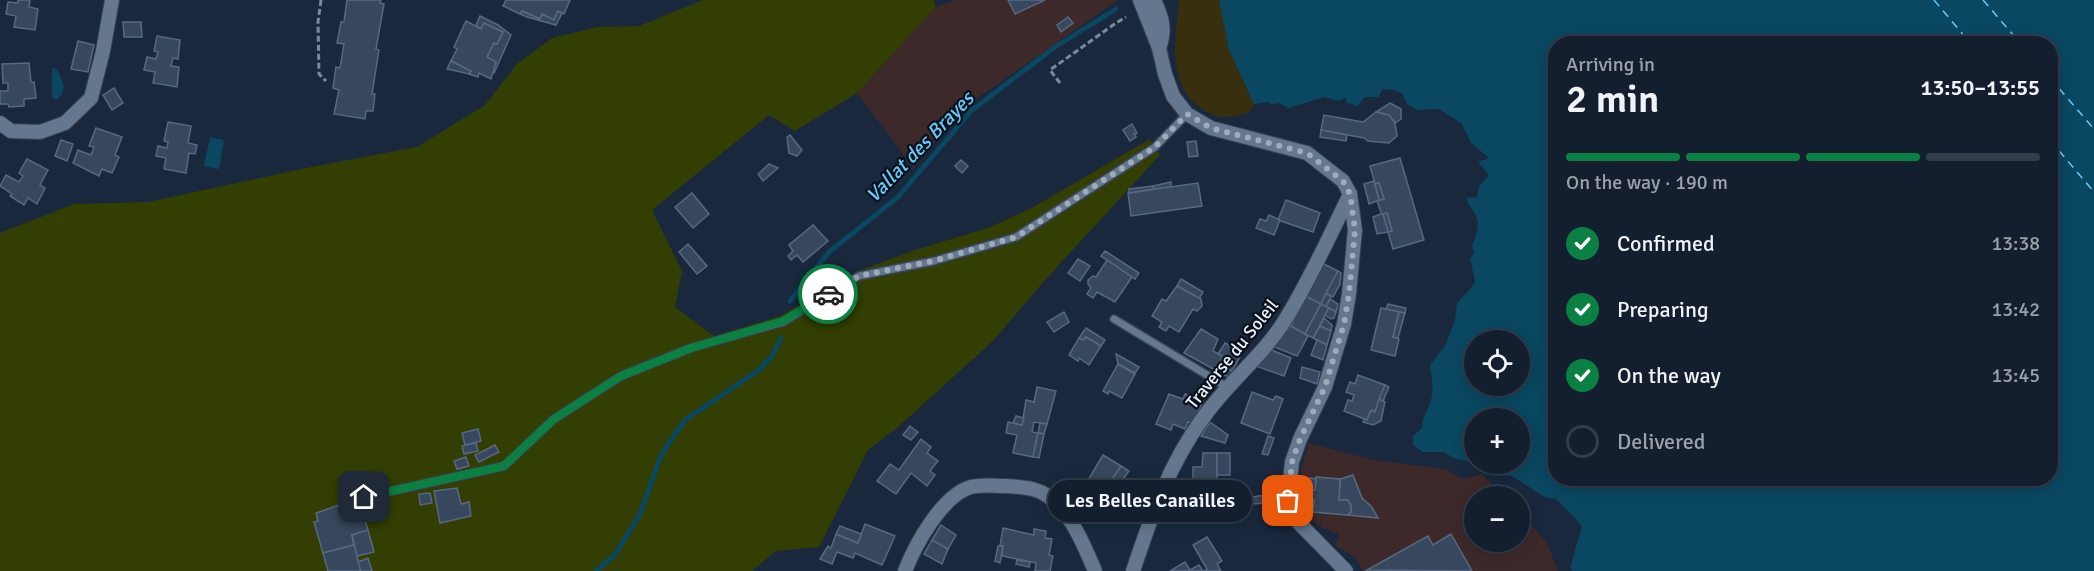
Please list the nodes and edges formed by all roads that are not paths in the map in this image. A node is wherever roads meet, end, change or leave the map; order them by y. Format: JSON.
{"nodes":[{"id":1,"x":112,"y":0,"type":"edge"},
{"id":2,"x":1140,"y":0,"type":"edge"},
{"id":3,"x":1154,"y":0,"type":"edge"},
{"id":4,"x":1159,"y":48,"type":"junction"},
{"id":5,"x":1187,"y":114,"type":"junction"},
{"id":6,"x":0,"y":123,"type":"edge"},
{"id":7,"x":1350,"y":194,"type":"junction"},
{"id":8,"x":1114,"y":319,"type":"dead end"},
{"id":9,"x":1227,"y":387,"type":"junction"},
{"id":10,"x":364,"y":497,"type":"dead end"},
{"id":11,"x":905,"y":571,"type":"edge"},
{"id":12,"x":1095,"y":571,"type":"edge"},
{"id":13,"x":1133,"y":571,"type":"edge"},
{"id":14,"x":1346,"y":571,"type":"edge"}],
"edges":[{"from":1,"to":6,"type":"street"},
{"from":2,"to":4,"type":"street"},
{"from":3,"to":4,"type":"street"},
{"from":4,"to":5,"type":"street"},
{"from":5,"to":7,"type":"street"},
{"from":5,"to":10,"type":"lane"},
{"from":7,"to":9,"type":"street","name":"Traverse du Soleil"},
{"from":7,"to":14,"type":"street"},
{"from":8,"to":9,"type":"lane"},
{"from":9,"to":13,"type":"street","name":"Traverse du Soleil"},
{"from":11,"to":12,"type":"street"}]}
